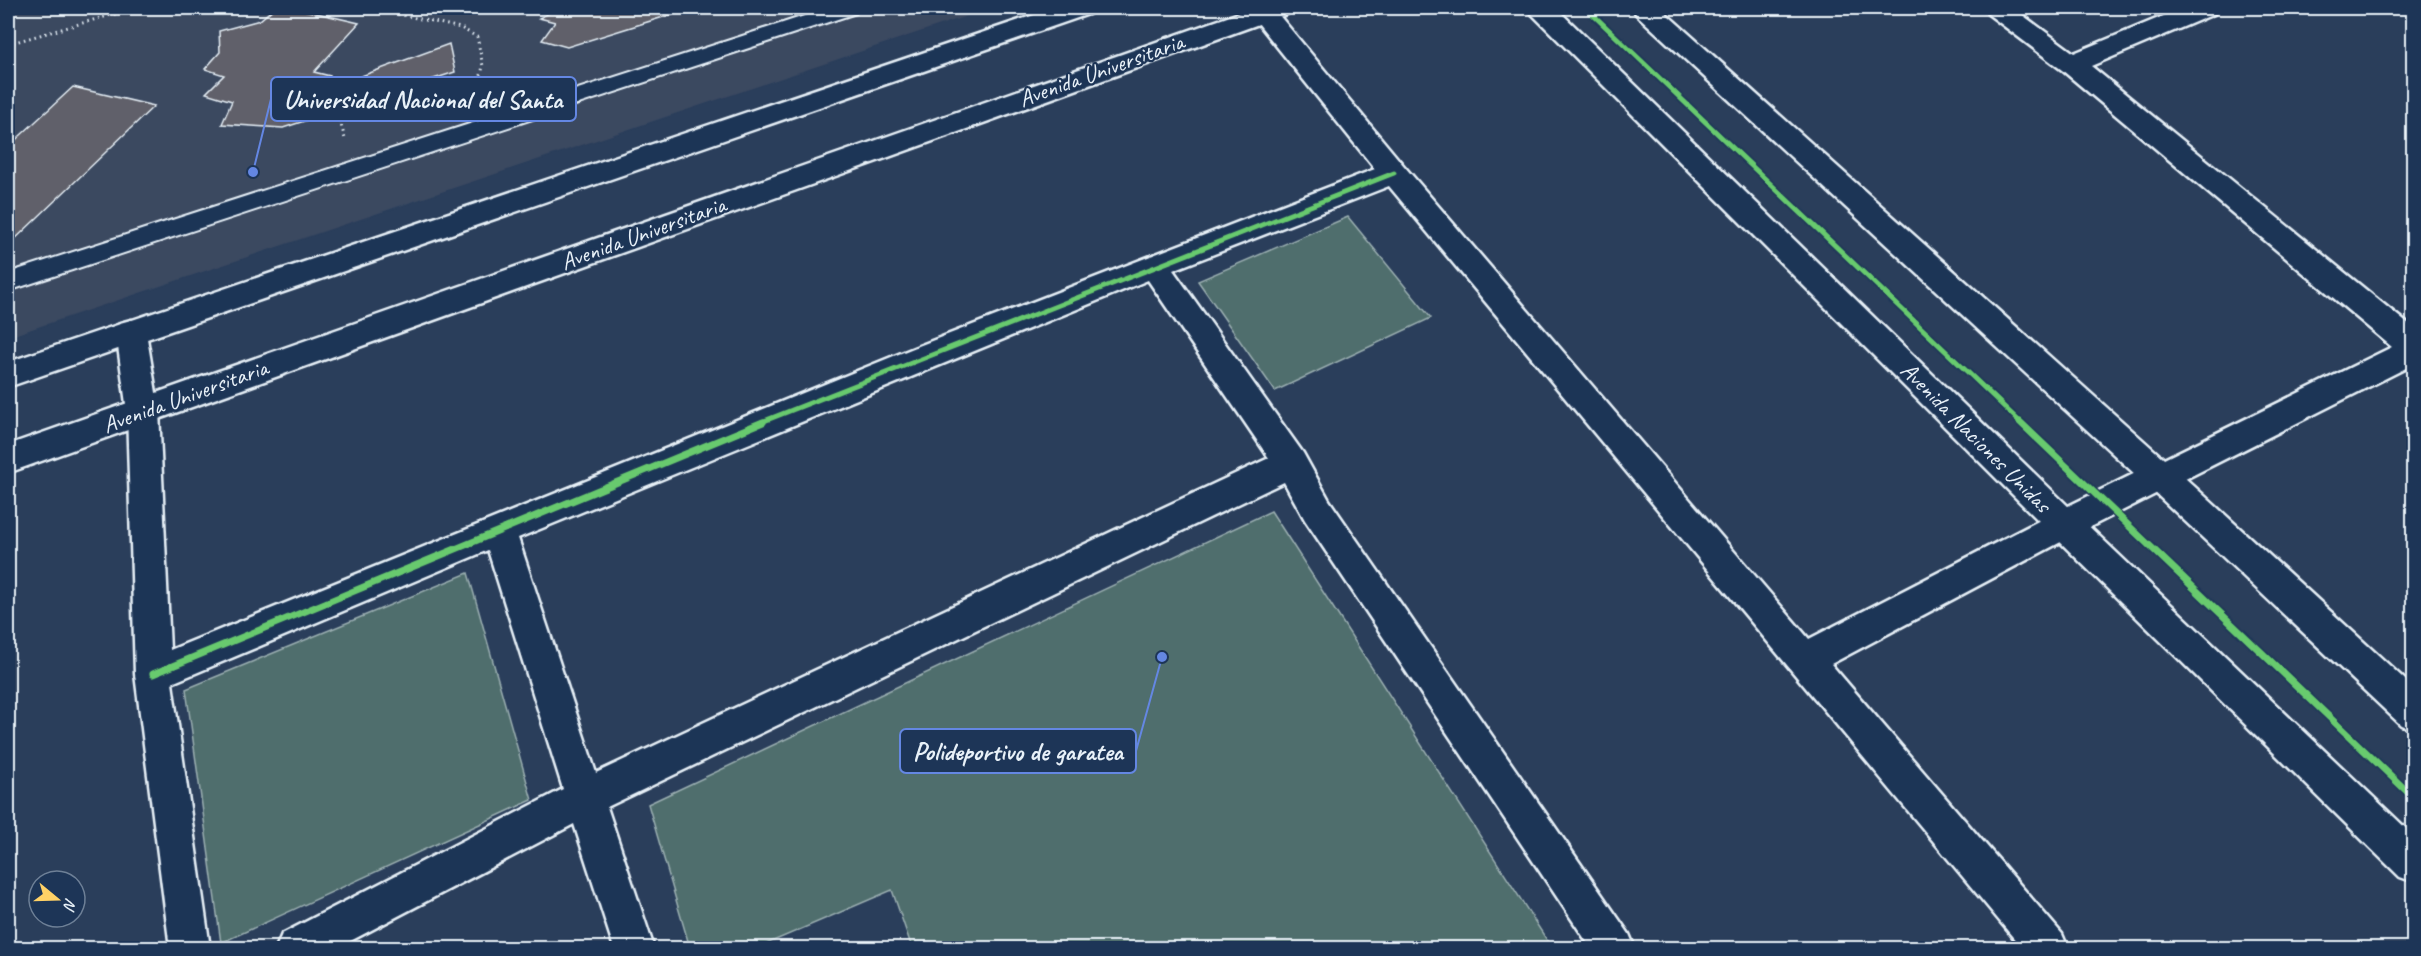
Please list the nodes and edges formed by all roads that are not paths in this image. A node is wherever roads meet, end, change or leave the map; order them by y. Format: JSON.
{"nodes":[{"id":1,"x":849,"y":8,"type":"edge"},
{"id":2,"x":1080,"y":8,"type":"edge"},
{"id":3,"x":1542,"y":8,"type":"edge"},
{"id":4,"x":1644,"y":8,"type":"edge"},
{"id":5,"x":1997,"y":8,"type":"edge"},
{"id":6,"x":2205,"y":8,"type":"edge"},
{"id":7,"x":1267,"y":9,"type":"edge"},
{"id":8,"x":2071,"y":64,"type":"junction"},
{"id":9,"x":1394,"y":173,"type":"junction"},
{"id":10,"x":1153,"y":265,"type":"junction"},
{"id":11,"x":8,"y":282,"type":"edge"},
{"id":12,"x":130,"y":332,"type":"junction"},
{"id":13,"x":2414,"y":349,"type":"edge"},
{"id":14,"x":8,"y":375,"type":"edge"},
{"id":15,"x":143,"y":411,"type":"junction"},
{"id":16,"x":8,"y":459,"type":"edge"},
{"id":17,"x":1291,"y":463,"type":"junction"},
{"id":18,"x":2161,"y":477,"type":"junction"},
{"id":19,"x":2064,"y":524,"type":"junction"},
{"id":20,"x":498,"y":530,"type":"junction"},
{"id":21,"x":1805,"y":659,"type":"junction"},
{"id":22,"x":153,"y":674,"type":"junction"},
{"id":23,"x":2414,"y":713,"type":"edge"},
{"id":24,"x":587,"y":797,"type":"junction"},
{"id":25,"x":2414,"y":864,"type":"edge"},
{"id":26,"x":190,"y":948,"type":"edge"},
{"id":27,"x":296,"y":948,"type":"edge"},
{"id":28,"x":634,"y":948,"type":"edge"},
{"id":29,"x":1615,"y":948,"type":"edge"},
{"id":30,"x":2048,"y":948,"type":"edge"}],
"edges":[{"from":1,"to":11,"type":"lane"},
{"from":2,"to":12,"type":"street"},
{"from":3,"to":19,"type":"street","name":"Avenida Naciones Unidas"},
{"from":4,"to":18,"type":"street"},
{"from":5,"to":8,"type":"street"},
{"from":6,"to":8,"type":"street"},
{"from":7,"to":9,"type":"street"},
{"from":7,"to":15,"type":"street","name":"Avenida Universitaria"},
{"from":8,"to":13,"type":"street"},
{"from":9,"to":10,"type":"street"},
{"from":9,"to":21,"type":"street"},
{"from":10,"to":17,"type":"street"},
{"from":10,"to":20,"type":"street"},
{"from":12,"to":14,"type":"street"},
{"from":12,"to":15,"type":"street"},
{"from":13,"to":18,"type":"street"},
{"from":15,"to":16,"type":"street","name":"Avenida Universitaria"},
{"from":15,"to":22,"type":"street"},
{"from":17,"to":24,"type":"street"},
{"from":17,"to":29,"type":"street"},
{"from":18,"to":19,"type":"street"},
{"from":18,"to":23,"type":"street"},
{"from":19,"to":21,"type":"street"},
{"from":19,"to":25,"type":"street","name":"Avenida Naciones Unidas"},
{"from":20,"to":22,"type":"street"},
{"from":20,"to":24,"type":"street"},
{"from":21,"to":30,"type":"street"},
{"from":22,"to":26,"type":"street"},
{"from":24,"to":27,"type":"street"},
{"from":24,"to":28,"type":"street"}]}
